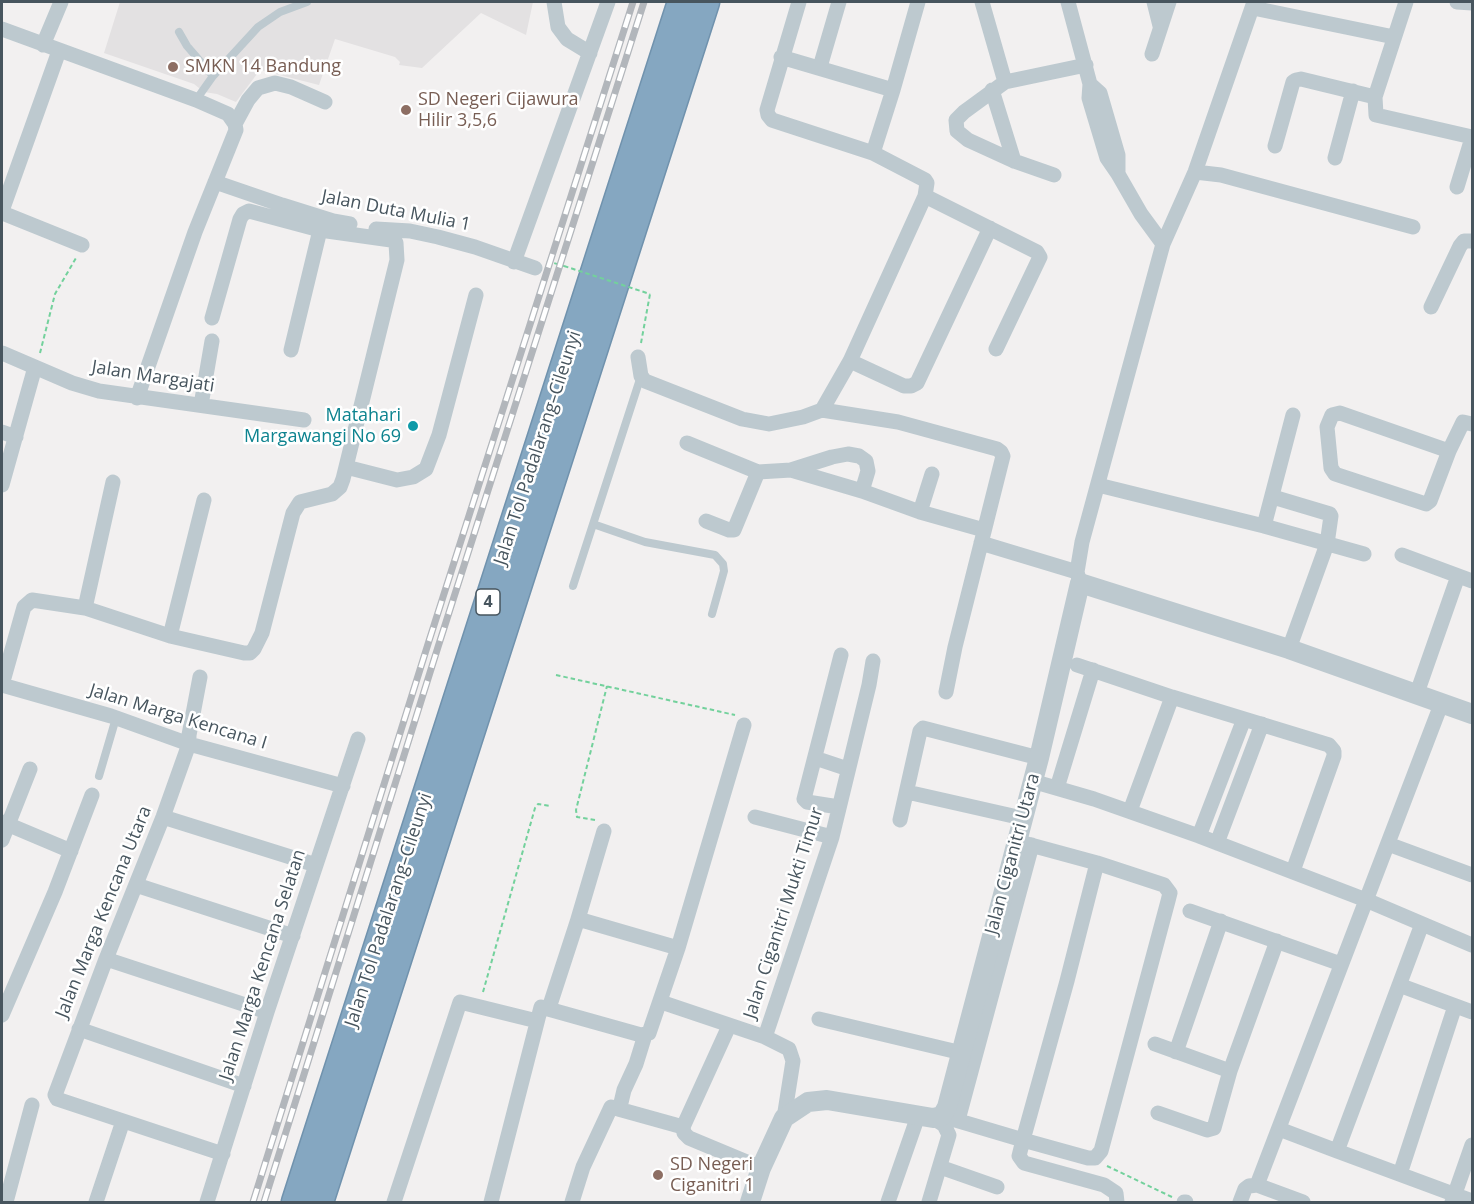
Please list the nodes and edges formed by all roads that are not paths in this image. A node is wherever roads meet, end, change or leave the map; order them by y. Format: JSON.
{"nodes":[{"id":1,"x":61,"y":2,"type":"edge"},
{"id":2,"x":307,"y":2,"type":"edge"},
{"id":3,"x":554,"y":2,"type":"edge"},
{"id":4,"x":608,"y":2,"type":"edge"},
{"id":5,"x":682,"y":2,"type":"edge"},
{"id":6,"x":705,"y":2,"type":"edge"},
{"id":7,"x":799,"y":2,"type":"edge"},
{"id":8,"x":839,"y":2,"type":"edge"},
{"id":9,"x":918,"y":2,"type":"edge"},
{"id":10,"x":982,"y":2,"type":"edge"},
{"id":11,"x":1068,"y":2,"type":"edge"},
{"id":12,"x":1154,"y":2,"type":"edge"},
{"id":13,"x":1169,"y":2,"type":"edge"},
{"id":14,"x":1406,"y":2,"type":"edge"},
{"id":15,"x":1457,"y":2,"type":"edge"},
{"id":16,"x":1473,"y":3,"type":"edge"},
{"id":17,"x":1253,"y":5,"type":"edge"},
{"id":18,"x":1160,"y":26,"type":"junction"},
{"id":19,"x":2,"y":29,"type":"edge"},
{"id":20,"x":179,"y":32,"type":"dead end"},
{"id":21,"x":1394,"y":37,"type":"junction"},
{"id":22,"x":43,"y":45,"type":"junction"},
{"id":23,"x":59,"y":51,"type":"junction"},
{"id":24,"x":590,"y":53,"type":"junction"},
{"id":25,"x":1152,"y":54,"type":"dead end"},
{"id":26,"x":782,"y":57,"type":"junction"},
{"id":27,"x":1086,"y":65,"type":"junction"},
{"id":28,"x":820,"y":67,"type":"junction"},
{"id":29,"x":213,"y":76,"type":"junction"},
{"id":30,"x":999,"y":86,"type":"junction"},
{"id":31,"x":893,"y":90,"type":"junction"},
{"id":32,"x":1353,"y":91,"type":"junction"},
{"id":33,"x":1376,"y":97,"type":"junction"},
{"id":34,"x":196,"y":100,"type":"junction"},
{"id":35,"x":325,"y":102,"type":"dead end"},
{"id":36,"x":235,"y":124,"type":"junction"},
{"id":37,"x":1473,"y":138,"type":"edge"},
{"id":38,"x":1275,"y":146,"type":"dead end"},
{"id":39,"x":873,"y":153,"type":"junction"},
{"id":40,"x":1335,"y":158,"type":"dead end"},
{"id":41,"x":1014,"y":161,"type":"junction"},
{"id":42,"x":1195,"y":172,"type":"junction"},
{"id":43,"x":1054,"y":175,"type":"dead end"},
{"id":44,"x":215,"y":182,"type":"junction"},
{"id":45,"x":1457,"y":187,"type":"dead end"},
{"id":46,"x":925,"y":196,"type":"junction"},
{"id":47,"x":1413,"y":227,"type":"dead end"},
{"id":48,"x":990,"y":228,"type":"junction"},
{"id":49,"x":320,"y":230,"type":"junction"},
{"id":50,"x":1473,"y":241,"type":"edge"},
{"id":51,"x":1163,"y":244,"type":"junction"},
{"id":52,"x":82,"y":245,"type":"road end"},
{"id":53,"x":514,"y":262,"type":"junction"},
{"id":54,"x":535,"y":268,"type":"dead end"},
{"id":55,"x":476,"y":295,"type":"dead end"},
{"id":56,"x":1431,"y":307,"type":"dead end"},
{"id":57,"x":212,"y":318,"type":"dead end"},
{"id":58,"x":212,"y":341,"type":"dead end"},
{"id":59,"x":996,"y":349,"type":"dead end"},
{"id":60,"x":291,"y":350,"type":"dead end"},
{"id":61,"x":640,"y":351,"type":"road end"},
{"id":62,"x":2,"y":353,"type":"edge"},
{"id":63,"x":850,"y":361,"type":"junction"},
{"id":64,"x":34,"y":367,"type":"junction"},
{"id":65,"x":641,"y":376,"type":"junction"},
{"id":66,"x":137,"y":398,"type":"junction"},
{"id":67,"x":201,"y":405,"type":"junction"},
{"id":68,"x":822,"y":410,"type":"junction"},
{"id":69,"x":1293,"y":415,"type":"dead end"},
{"id":70,"x":304,"y":420,"type":"dead end"},
{"id":71,"x":1473,"y":424,"type":"edge"},
{"id":72,"x":9,"y":434,"type":"edge"},
{"id":73,"x":687,"y":443,"type":"dead end"},
{"id":74,"x":1449,"y":452,"type":"junction"},
{"id":75,"x":346,"y":467,"type":"junction"},
{"id":76,"x":791,"y":470,"type":"junction"},
{"id":77,"x":758,"y":472,"type":"junction"},
{"id":78,"x":932,"y":474,"type":"dead end"},
{"id":79,"x":113,"y":482,"type":"dead end"},
{"id":80,"x":2,"y":485,"type":"edge"},
{"id":81,"x":1098,"y":486,"type":"junction"},
{"id":82,"x":862,"y":491,"type":"junction"},
{"id":83,"x":1273,"y":497,"type":"junction"},
{"id":84,"x":204,"y":500,"type":"dead end"},
{"id":85,"x":920,"y":512,"type":"junction"},
{"id":86,"x":706,"y":521,"type":"dead end"},
{"id":87,"x":593,"y":524,"type":"junction"},
{"id":88,"x":1264,"y":526,"type":"junction"},
{"id":89,"x":982,"y":537,"type":"junction"},
{"id":90,"x":1326,"y":544,"type":"junction"},
{"id":91,"x":1364,"y":555,"type":"dead end"},
{"id":92,"x":1402,"y":555,"type":"dead end"},
{"id":93,"x":1078,"y":577,"type":"junction"},
{"id":94,"x":1465,"y":579,"type":"edge"},
{"id":95,"x":573,"y":586,"type":"dead end"},
{"id":96,"x":85,"y":608,"type":"junction"},
{"id":97,"x":712,"y":614,"type":"dead end"},
{"id":98,"x":170,"y":636,"type":"junction"},
{"id":99,"x":1289,"y":649,"type":"junction"},
{"id":100,"x":841,"y":655,"type":"dead end"},
{"id":101,"x":873,"y":661,"type":"dead end"},
{"id":102,"x":1077,"y":665,"type":"dead end"},
{"id":103,"x":1094,"y":670,"type":"junction"},
{"id":104,"x":200,"y":677,"type":"dead end"},
{"id":105,"x":2,"y":685,"type":"edge"},
{"id":106,"x":946,"y":692,"type":"dead end"},
{"id":107,"x":1417,"y":693,"type":"junction"},
{"id":108,"x":1172,"y":697,"type":"junction"},
{"id":109,"x":1442,"y":702,"type":"junction"},
{"id":110,"x":1473,"y":714,"type":"edge"},
{"id":111,"x":116,"y":718,"type":"junction"},
{"id":112,"x":1244,"y":719,"type":"junction"},
{"id":113,"x":1262,"y":724,"type":"junction"},
{"id":114,"x":744,"y":725,"type":"road end"},
{"id":115,"x":358,"y":739,"type":"dead end"},
{"id":116,"x":189,"y":744,"type":"junction"},
{"id":117,"x":815,"y":758,"type":"junction"},
{"id":118,"x":1038,"y":758,"type":"junction"},
{"id":119,"x":30,"y":769,"type":"dead end"},
{"id":120,"x":848,"y":769,"type":"junction"},
{"id":121,"x":99,"y":776,"type":"dead end"},
{"id":122,"x":1032,"y":781,"type":"junction"},
{"id":123,"x":343,"y":786,"type":"junction"},
{"id":124,"x":1057,"y":788,"type":"junction"},
{"id":125,"x":907,"y":792,"type":"junction"},
{"id":126,"x":92,"y":795,"type":"dead end"},
{"id":127,"x":839,"y":807,"type":"junction"},
{"id":128,"x":1130,"y":811,"type":"junction"},
{"id":129,"x":164,"y":817,"type":"junction"},
{"id":130,"x":755,"y":817,"type":"dead end"},
{"id":131,"x":1022,"y":819,"type":"junction"},
{"id":132,"x":900,"y":820,"type":"dead end"},
{"id":133,"x":5,"y":823,"type":"edge"},
{"id":134,"x":604,"y":831,"type":"road end"},
{"id":135,"x":1199,"y":836,"type":"junction"},
{"id":136,"x":832,"y":837,"type":"junction"},
{"id":137,"x":2,"y":840,"type":"edge"},
{"id":138,"x":1024,"y":843,"type":"junction"},
{"id":139,"x":1217,"y":843,"type":"junction"},
{"id":140,"x":1388,"y":844,"type":"junction"},
{"id":141,"x":70,"y":851,"type":"junction"},
{"id":142,"x":1097,"y":863,"type":"junction"},
{"id":143,"x":316,"y":865,"type":"junction"},
{"id":144,"x":1293,"y":871,"type":"junction"},
{"id":145,"x":1473,"y":875,"type":"edge"},
{"id":146,"x":136,"y":885,"type":"junction"},
{"id":147,"x":1366,"y":900,"type":"junction"},
{"id":148,"x":1190,"y":911,"type":"dead end"},
{"id":149,"x":578,"y":919,"type":"junction"},
{"id":150,"x":1221,"y":921,"type":"junction"},
{"id":151,"x":1422,"y":924,"type":"junction"},
{"id":152,"x":293,"y":936,"type":"junction"},
{"id":153,"x":1277,"y":941,"type":"junction"},
{"id":154,"x":1473,"y":945,"type":"edge"},
{"id":155,"x":678,"y":948,"type":"junction"},
{"id":156,"x":106,"y":959,"type":"junction"},
{"id":157,"x":1341,"y":964,"type":"junction"},
{"id":158,"x":1399,"y":985,"type":"junction"},
{"id":159,"x":661,"y":1002,"type":"junction"},
{"id":160,"x":1455,"y":1006,"type":"junction"},
{"id":161,"x":549,"y":1008,"type":"junction"},
{"id":162,"x":267,"y":1012,"type":"junction"},
{"id":163,"x":1473,"y":1012,"type":"edge"},
{"id":164,"x":2,"y":1015,"type":"edge"},
{"id":165,"x":819,"y":1019,"type":"dead end"},
{"id":166,"x":537,"y":1021,"type":"junction"},
{"id":167,"x":729,"y":1026,"type":"junction"},
{"id":168,"x":79,"y":1029,"type":"junction"},
{"id":169,"x":645,"y":1035,"type":"junction"},
{"id":170,"x":765,"y":1038,"type":"junction"},
{"id":171,"x":1155,"y":1044,"type":"dead end"},
{"id":172,"x":1176,"y":1052,"type":"junction"},
{"id":173,"x":962,"y":1053,"type":"junction"},
{"id":174,"x":1230,"y":1071,"type":"junction"},
{"id":175,"x":244,"y":1086,"type":"junction"},
{"id":176,"x":32,"y":1105,"type":"dead end"},
{"id":177,"x":620,"y":1107,"type":"junction"},
{"id":178,"x":1158,"y":1113,"type":"dead end"},
{"id":179,"x":784,"y":1118,"type":"junction"},
{"id":180,"x":938,"y":1118,"type":"junction"},
{"id":181,"x":123,"y":1121,"type":"junction"},
{"id":182,"x":683,"y":1127,"type":"junction"},
{"id":183,"x":1279,"y":1129,"type":"junction"},
{"id":184,"x":1023,"y":1140,"type":"junction"},
{"id":185,"x":1337,"y":1151,"type":"junction"},
{"id":186,"x":1471,"y":1152,"type":"edge"},
{"id":187,"x":223,"y":1154,"type":"junction"},
{"id":188,"x":940,"y":1167,"type":"junction"},
{"id":189,"x":761,"y":1168,"type":"junction"},
{"id":190,"x":1400,"y":1174,"type":"junction"},
{"id":191,"x":1257,"y":1185,"type":"junction"},
{"id":192,"x":997,"y":1187,"type":"dead end"},
{"id":193,"x":1453,"y":1199,"type":"edge"},
{"id":194,"x":1473,"y":1201,"type":"edge"},
{"id":195,"x":6,"y":1203,"type":"edge"},
{"id":196,"x":96,"y":1203,"type":"edge"},
{"id":197,"x":207,"y":1203,"type":"edge"},
{"id":198,"x":296,"y":1203,"type":"edge"},
{"id":199,"x":319,"y":1203,"type":"edge"},
{"id":200,"x":394,"y":1203,"type":"edge"},
{"id":201,"x":491,"y":1203,"type":"edge"},
{"id":202,"x":572,"y":1203,"type":"edge"},
{"id":203,"x":750,"y":1203,"type":"edge"},
{"id":204,"x":888,"y":1203,"type":"edge"},
{"id":205,"x":929,"y":1203,"type":"edge"},
{"id":206,"x":1117,"y":1203,"type":"edge"},
{"id":207,"x":1240,"y":1203,"type":"edge"},
{"id":208,"x":1303,"y":1203,"type":"edge"}],
"edges":[{"from":1,"to":22,"type":"street"},
{"from":2,"to":29,"type":"lane"},
{"from":3,"to":24,"type":"street"},
{"from":4,"to":24,"type":"street"},
{"from":5,"to":198,"type":"highway","name":"Jalan Tol Padalarang–Cileunyi","number":"4"},
{"from":6,"to":199,"type":"highway","name":"Jalan Tol Padalarang–Cileunyi","number":"4"},
{"from":7,"to":26,"type":"street"},
{"from":8,"to":28,"type":"street"},
{"from":9,"to":31,"type":"street"},
{"from":10,"to":30,"type":"street"},
{"from":11,"to":27,"type":"street"},
{"from":12,"to":18,"type":"street"},
{"from":13,"to":18,"type":"street"},
{"from":14,"to":21,"type":"street"},
{"from":15,"to":16,"type":"street"},
{"from":17,"to":21,"type":"street"},
{"from":17,"to":42,"type":"street"},
{"from":18,"to":25,"type":"street"},
{"from":19,"to":22,"type":"street"},
{"from":20,"to":29,"type":"lane"},
{"from":21,"to":33,"type":"street"},
{"from":22,"to":23,"type":"street"},
{"from":23,"to":34,"type":"street"},
{"from":23,"to":52,"type":"street"},
{"from":24,"to":53,"type":"street"},
{"from":26,"to":28,"type":"street"},
{"from":26,"to":39,"type":"street"},
{"from":27,"to":30,"type":"street"},
{"from":27,"to":51,"type":"street"},
{"from":28,"to":31,"type":"street"},
{"from":29,"to":34,"type":"lane"},
{"from":30,"to":41,"type":"street"},
{"from":30,"to":41,"type":"street"},
{"from":31,"to":39,"type":"street"},
{"from":32,"to":33,"type":"street"},
{"from":32,"to":38,"type":"street"},
{"from":32,"to":40,"type":"street"},
{"from":33,"to":37,"type":"street"},
{"from":34,"to":36,"type":"street"},
{"from":35,"to":36,"type":"street"},
{"from":36,"to":44,"type":"street"},
{"from":37,"to":45,"type":"street"},
{"from":39,"to":46,"type":"street"},
{"from":41,"to":43,"type":"street"},
{"from":42,"to":47,"type":"street"},
{"from":42,"to":51,"type":"street"},
{"from":44,"to":53,"type":"street","name":"Jalan Duta Mulia 1"},
{"from":44,"to":66,"type":"street"},
{"from":46,"to":48,"type":"street"},
{"from":46,"to":63,"type":"street"},
{"from":48,"to":59,"type":"street"},
{"from":48,"to":63,"type":"street"},
{"from":49,"to":57,"type":"street"},
{"from":49,"to":60,"type":"street"},
{"from":49,"to":75,"type":"street"},
{"from":50,"to":56,"type":"street"},
{"from":51,"to":81,"type":"street"},
{"from":53,"to":54,"type":"street","name":"Jalan Duta Mulia 1"},
{"from":55,"to":75,"type":"street"},
{"from":58,"to":67,"type":"street"},
{"from":61,"to":65,"type":"street"},
{"from":62,"to":64,"type":"street","name":"Jalan Margajati"},
{"from":63,"to":68,"type":"street"},
{"from":64,"to":66,"type":"street","name":"Jalan Margajati"},
{"from":64,"to":72,"type":"street"},
{"from":65,"to":68,"type":"street"},
{"from":65,"to":87,"type":"lane"},
{"from":66,"to":67,"type":"street","name":"Jalan Margajati"},
{"from":67,"to":70,"type":"street","name":"Jalan Margajati"},
{"from":68,"to":89,"type":"street"},
{"from":69,"to":83,"type":"street"},
{"from":71,"to":74,"type":"street"},
{"from":72,"to":80,"type":"street"},
{"from":73,"to":77,"type":"street"},
{"from":74,"to":74,"type":"street"},
{"from":75,"to":98,"type":"street"},
{"from":76,"to":77,"type":"street"},
{"from":76,"to":82,"type":"street"},
{"from":76,"to":82,"type":"street"},
{"from":77,"to":86,"type":"street"},
{"from":78,"to":85,"type":"street"},
{"from":79,"to":96,"type":"street"},
{"from":81,"to":88,"type":"street"},
{"from":81,"to":93,"type":"street"},
{"from":82,"to":85,"type":"street"},
{"from":83,"to":88,"type":"street"},
{"from":83,"to":90,"type":"street"},
{"from":84,"to":98,"type":"street"},
{"from":85,"to":89,"type":"street"},
{"from":87,"to":95,"type":"lane"},
{"from":87,"to":97,"type":"lane"},
{"from":88,"to":90,"type":"street"},
{"from":89,"to":93,"type":"street"},
{"from":89,"to":106,"type":"street"},
{"from":90,"to":91,"type":"street"},
{"from":90,"to":99,"type":"street"},
{"from":92,"to":94,"type":"street"},
{"from":93,"to":99,"type":"street"},
{"from":93,"to":118,"type":"street","name":"Jalan Ciganitri Utara"},
{"from":94,"to":107,"type":"street"},
{"from":96,"to":98,"type":"street"},
{"from":96,"to":105,"type":"street"},
{"from":99,"to":107,"type":"street"},
{"from":100,"to":117,"type":"street"},
{"from":101,"to":120,"type":"street","name":"Jalan Ciganitri Mukti Timur"},
{"from":102,"to":103,"type":"street"},
{"from":103,"to":108,"type":"street"},
{"from":103,"to":124,"type":"street"},
{"from":104,"to":116,"type":"street","name":"Jalan Marga Kencana Utara"},
{"from":105,"to":111,"type":"street","name":"Jalan Marga Kencana I"},
{"from":107,"to":109,"type":"street"},
{"from":108,"to":112,"type":"street"},
{"from":108,"to":128,"type":"street"},
{"from":109,"to":110,"type":"street"},
{"from":109,"to":140,"type":"street"},
{"from":111,"to":116,"type":"street","name":"Jalan Marga Kencana I"},
{"from":111,"to":121,"type":"lane"},
{"from":112,"to":113,"type":"street"},
{"from":112,"to":135,"type":"street"},
{"from":113,"to":139,"type":"street"},
{"from":113,"to":144,"type":"street"},
{"from":114,"to":155,"type":"street"},
{"from":115,"to":123,"type":"street","name":"Jalan Marga Kencana Selatan"},
{"from":116,"to":123,"type":"street","name":"Jalan Marga Kencana I"},
{"from":116,"to":129,"type":"street","name":"Jalan Marga Kencana Utara"},
{"from":117,"to":120,"type":"street"},
{"from":117,"to":127,"type":"street"},
{"from":118,"to":122,"type":"street","name":"Jalan Ciganitri Utara"},
{"from":118,"to":125,"type":"street"},
{"from":119,"to":133,"type":"street"},
{"from":120,"to":127,"type":"street","name":"Jalan Ciganitri Mukti Timur"},
{"from":122,"to":124,"type":"street"},
{"from":122,"to":131,"type":"street","name":"Jalan Ciganitri Utara"},
{"from":123,"to":143,"type":"street","name":"Jalan Marga Kencana Selatan"},
{"from":124,"to":128,"type":"street"},
{"from":125,"to":131,"type":"street"},
{"from":125,"to":132,"type":"street"},
{"from":126,"to":141,"type":"street"},
{"from":127,"to":136,"type":"street","name":"Jalan Ciganitri Mukti Timur"},
{"from":128,"to":135,"type":"street"},
{"from":129,"to":143,"type":"street"},
{"from":129,"to":146,"type":"street","name":"Jalan Marga Kencana Utara"},
{"from":130,"to":136,"type":"street"},
{"from":131,"to":138,"type":"street","name":"Jalan Ciganitri Utara"},
{"from":133,"to":137,"type":"street"},
{"from":133,"to":141,"type":"street"},
{"from":134,"to":149,"type":"street"},
{"from":135,"to":139,"type":"street"},
{"from":136,"to":170,"type":"street","name":"Jalan Ciganitri Mukti Timur"},
{"from":138,"to":142,"type":"street"},
{"from":138,"to":173,"type":"street","name":"Jalan Ciganitri Utara"},
{"from":138,"to":180,"type":"street"},
{"from":139,"to":144,"type":"street"},
{"from":140,"to":145,"type":"street"},
{"from":140,"to":147,"type":"street"},
{"from":141,"to":164,"type":"street"},
{"from":142,"to":184,"type":"street"},
{"from":142,"to":184,"type":"street"},
{"from":143,"to":152,"type":"street","name":"Jalan Marga Kencana Selatan"},
{"from":144,"to":147,"type":"street"},
{"from":146,"to":152,"type":"street"},
{"from":146,"to":156,"type":"street","name":"Jalan Marga Kencana Utara"},
{"from":147,"to":151,"type":"street"},
{"from":147,"to":157,"type":"street"},
{"from":148,"to":150,"type":"street"},
{"from":149,"to":155,"type":"street"},
{"from":149,"to":161,"type":"street"},
{"from":150,"to":153,"type":"street"},
{"from":150,"to":172,"type":"street"},
{"from":151,"to":154,"type":"street"},
{"from":151,"to":158,"type":"street"},
{"from":152,"to":162,"type":"street","name":"Jalan Marga Kencana Selatan"},
{"from":153,"to":157,"type":"street"},
{"from":153,"to":174,"type":"street"},
{"from":155,"to":159,"type":"street"},
{"from":156,"to":162,"type":"street"},
{"from":156,"to":168,"type":"street","name":"Jalan Marga Kencana Utara"},
{"from":157,"to":183,"type":"street"},
{"from":158,"to":160,"type":"street"},
{"from":158,"to":185,"type":"street"},
{"from":159,"to":167,"type":"street"},
{"from":159,"to":169,"type":"street"},
{"from":160,"to":163,"type":"street"},
{"from":160,"to":190,"type":"street"},
{"from":161,"to":166,"type":"street"},
{"from":161,"to":169,"type":"street"},
{"from":162,"to":175,"type":"street","name":"Jalan Marga Kencana Selatan"},
{"from":165,"to":173,"type":"street"},
{"from":166,"to":200,"type":"street"},
{"from":166,"to":201,"type":"street"},
{"from":167,"to":170,"type":"street"},
{"from":167,"to":182,"type":"street"},
{"from":168,"to":175,"type":"street"},
{"from":168,"to":181,"type":"street","name":"Jalan Marga Kencana Utara"},
{"from":169,"to":177,"type":"street"},
{"from":170,"to":179,"type":"street"},
{"from":171,"to":172,"type":"street"},
{"from":172,"to":174,"type":"street"},
{"from":173,"to":180,"type":"street","name":"Jalan Ciganitri Utara"},
{"from":174,"to":178,"type":"street"},
{"from":175,"to":187,"type":"street","name":"Jalan Marga Kencana Selatan"},
{"from":176,"to":195,"type":"street"},
{"from":177,"to":182,"type":"street"},
{"from":177,"to":202,"type":"street"},
{"from":179,"to":180,"type":"street"},
{"from":179,"to":189,"type":"street"},
{"from":180,"to":184,"type":"street"},
{"from":180,"to":188,"type":"street"},
{"from":180,"to":204,"type":"street"},
{"from":181,"to":187,"type":"street"},
{"from":181,"to":196,"type":"street"},
{"from":182,"to":189,"type":"street"},
{"from":183,"to":185,"type":"street"},
{"from":183,"to":191,"type":"street"},
{"from":184,"to":206,"type":"street"},
{"from":185,"to":190,"type":"street"},
{"from":186,"to":193,"type":"street"},
{"from":187,"to":197,"type":"street","name":"Jalan Marga Kencana Selatan"},
{"from":188,"to":192,"type":"street"},
{"from":188,"to":205,"type":"street"},
{"from":189,"to":203,"type":"street"},
{"from":190,"to":193,"type":"street"},
{"from":191,"to":207,"type":"street"},
{"from":191,"to":208,"type":"street"},
{"from":193,"to":194,"type":"street"}]}
